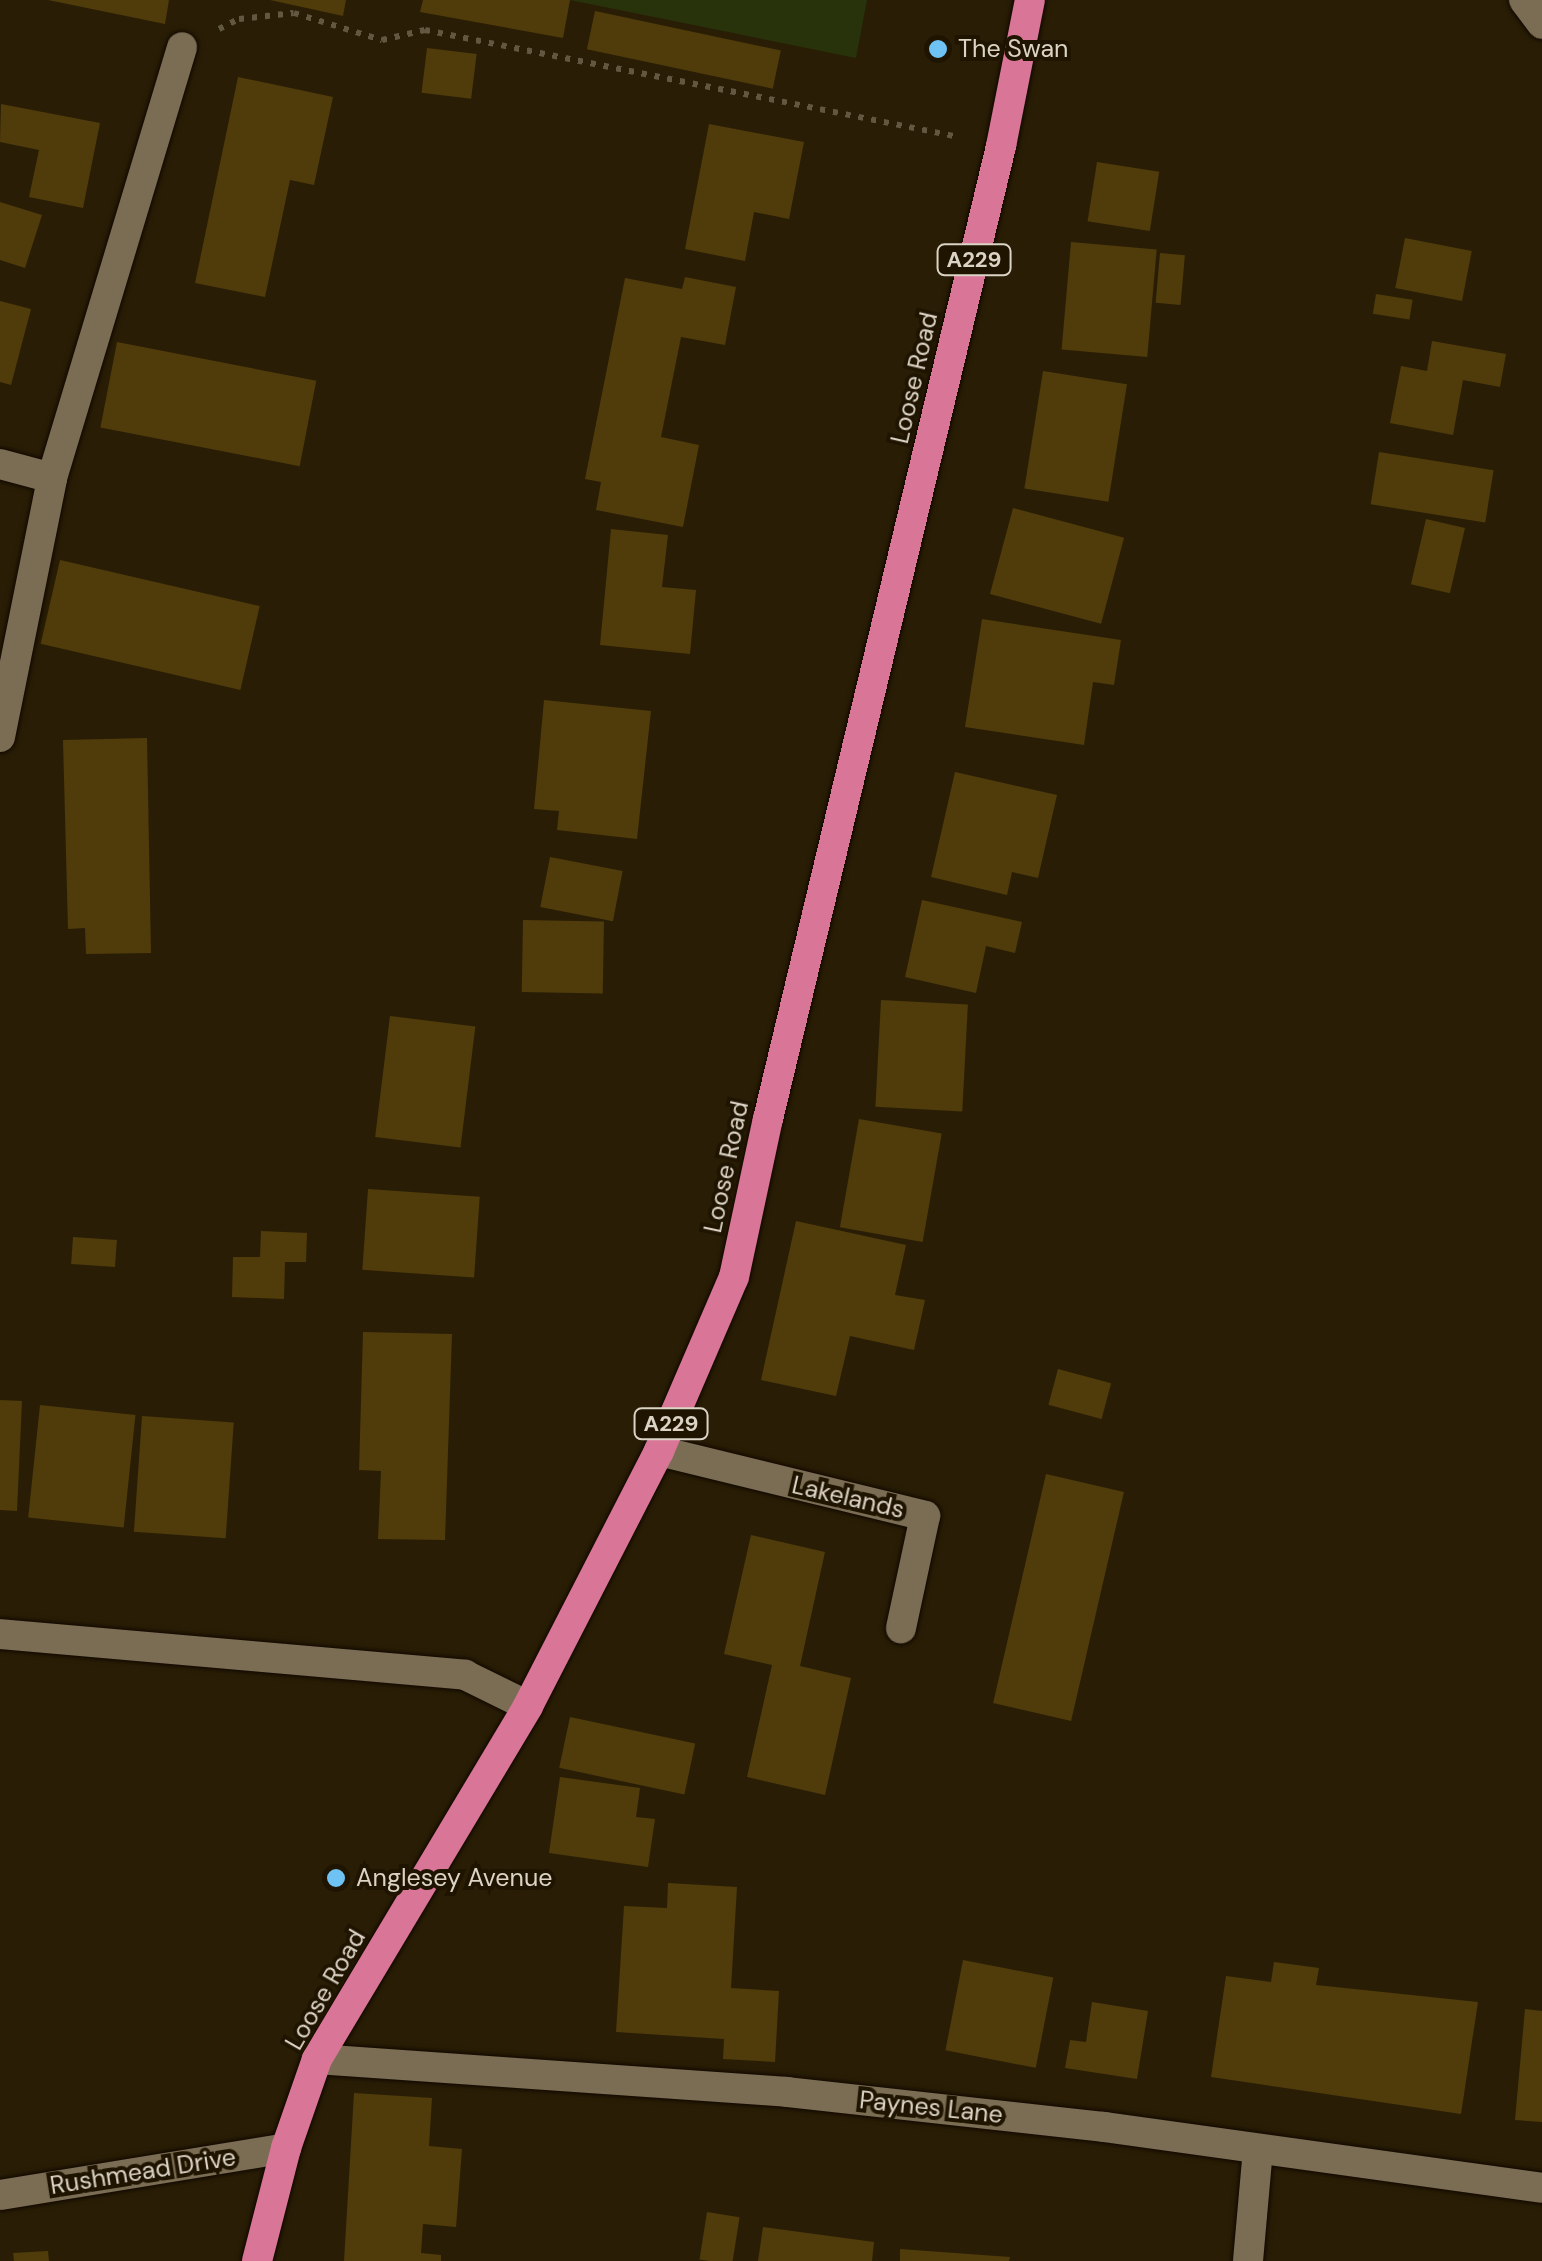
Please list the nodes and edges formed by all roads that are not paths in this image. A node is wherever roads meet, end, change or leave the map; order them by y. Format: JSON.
{"nodes":[{"id":1,"x":1030,"y":0,"type":"edge"},
{"id":2,"x":1524,"y":0,"type":"edge"},
{"id":3,"x":1542,"y":24,"type":"edge"},
{"id":4,"x":182,"y":46,"type":"road end"},
{"id":5,"x":0,"y":464,"type":"edge"},
{"id":6,"x":52,"y":478,"type":"junction"},
{"id":7,"x":0,"y":738,"type":"edge"},
{"id":8,"x":659,"y":1451,"type":"junction"},
{"id":9,"x":901,"y":1628,"type":"dead end"},
{"id":10,"x":0,"y":1634,"type":"edge"},
{"id":11,"x":528,"y":1706,"type":"junction"},
{"id":12,"x":316,"y":2059,"type":"junction"},
{"id":13,"x":286,"y":2148,"type":"junction"},
{"id":14,"x":1258,"y":2150,"type":"junction"},
{"id":15,"x":1542,"y":2188,"type":"edge"},
{"id":16,"x":0,"y":2195,"type":"edge"},
{"id":17,"x":257,"y":2261,"type":"edge"},
{"id":18,"x":1248,"y":2261,"type":"edge"}],
"edges":[{"from":1,"to":8,"type":"highway","name":"Loose Road","number":"A229"},
{"from":2,"to":3,"type":"street"},
{"from":4,"to":6,"type":"street"},
{"from":5,"to":6,"type":"street"},
{"from":6,"to":7,"type":"street"},
{"from":8,"to":9,"type":"street","name":"Lakelands"},
{"from":8,"to":11,"type":"highway","name":"Loose Road","number":"A229"},
{"from":10,"to":11,"type":"street"},
{"from":11,"to":12,"type":"highway","name":"Loose Road","number":"A229"},
{"from":12,"to":13,"type":"highway","name":"Loose Road","number":"A229"},
{"from":12,"to":14,"type":"street","name":"Paynes Lane"},
{"from":13,"to":16,"type":"street","name":"Rushmead Drive"},
{"from":13,"to":17,"type":"highway","name":"Loose Road","number":"A229"},
{"from":14,"to":15,"type":"street","name":"Paynes Lane"},
{"from":14,"to":18,"type":"street"}]}
